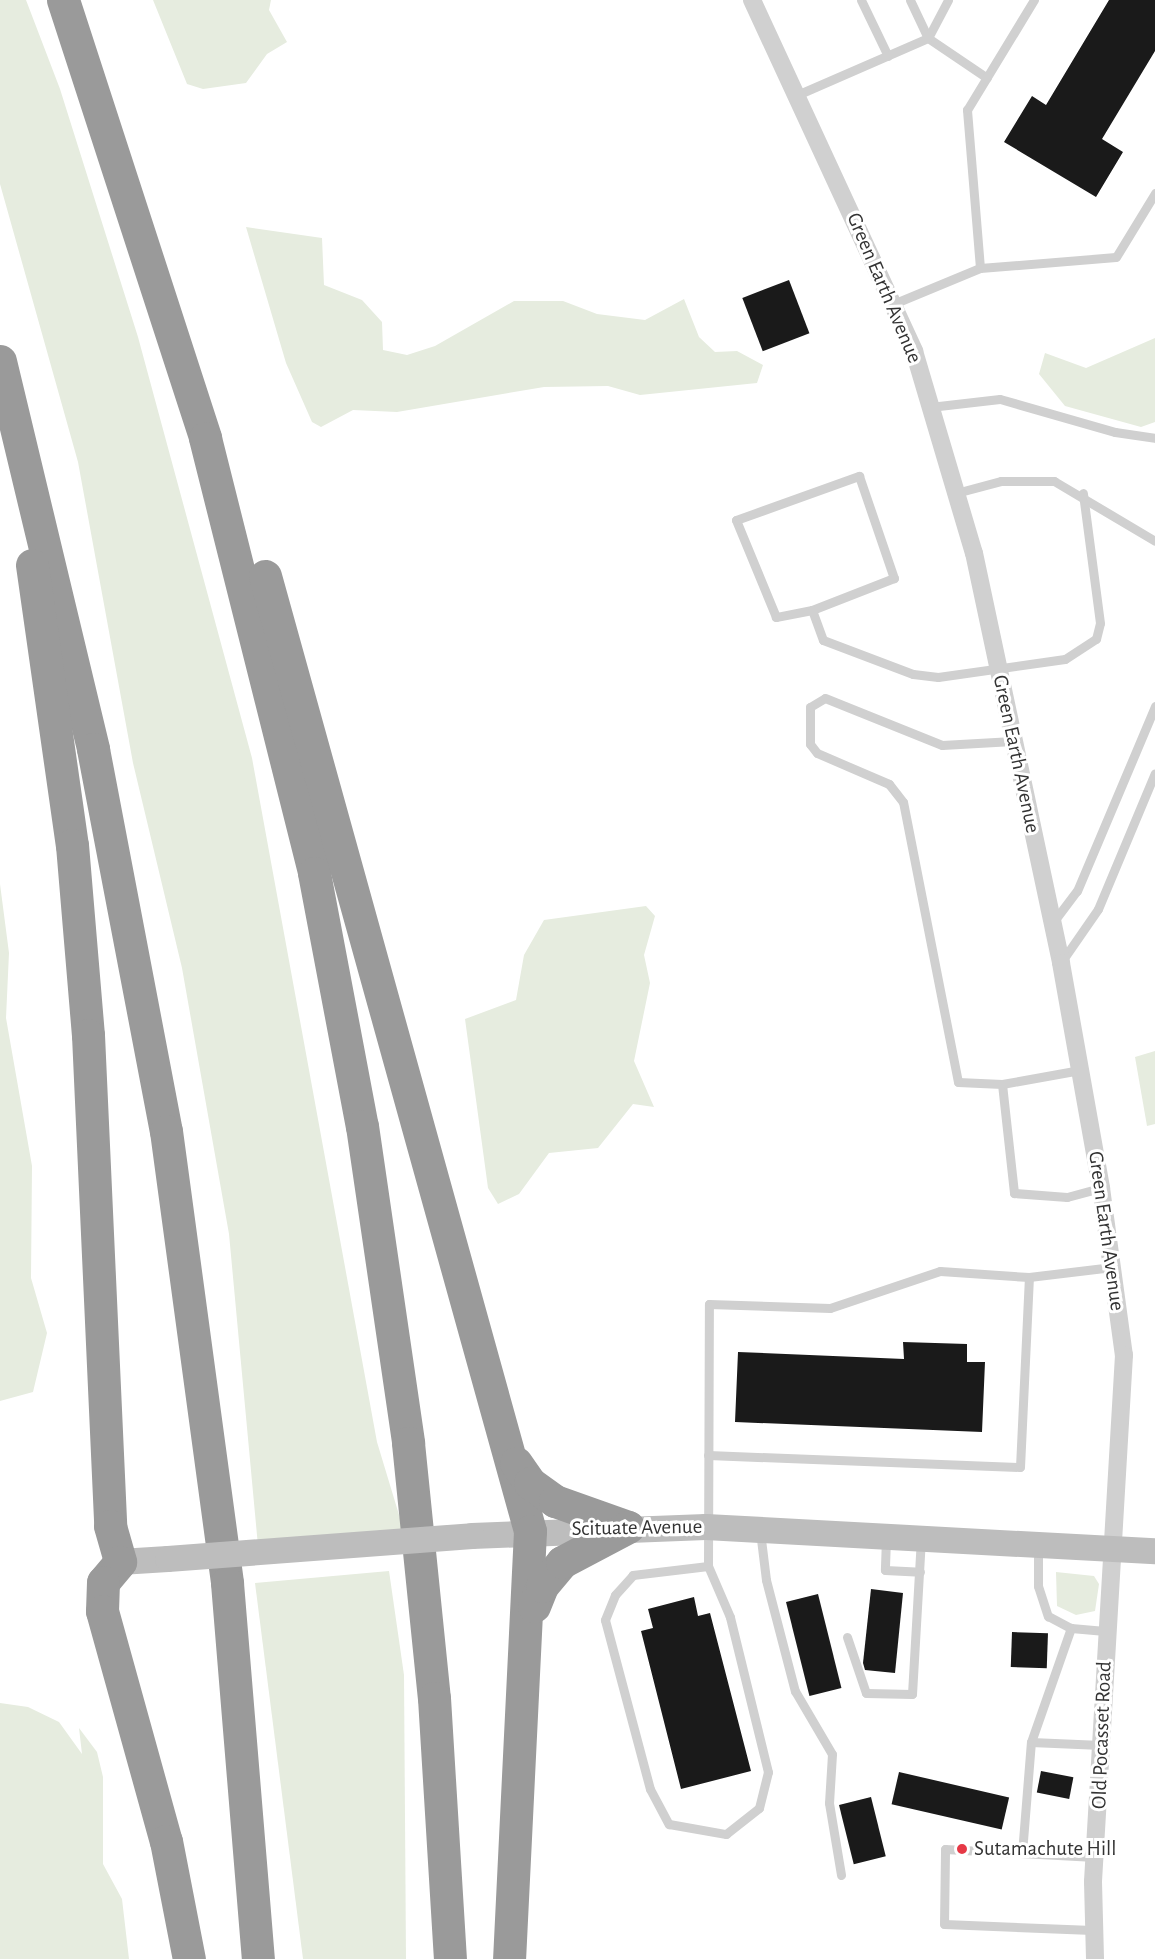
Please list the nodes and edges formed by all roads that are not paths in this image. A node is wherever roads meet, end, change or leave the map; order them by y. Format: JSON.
{"nodes":[{"id":1,"x":63,"y":0,"type":"edge"},
{"id":2,"x":752,"y":0,"type":"edge"},
{"id":3,"x":861,"y":0,"type":"edge"},
{"id":4,"x":910,"y":0,"type":"edge"},
{"id":5,"x":948,"y":0,"type":"edge"},
{"id":6,"x":1034,"y":0,"type":"edge"},
{"id":7,"x":928,"y":38,"type":"junction"},
{"id":8,"x":888,"y":56,"type":"junction"},
{"id":9,"x":987,"y":78,"type":"junction"},
{"id":10,"x":797,"y":95,"type":"junction"},
{"id":11,"x":1155,"y":193,"type":"edge"},
{"id":12,"x":980,"y":268,"type":"junction"},
{"id":13,"x":893,"y":304,"type":"junction"},
{"id":14,"x":169,"y":315,"type":"junction"},
{"id":15,"x":0,"y":361,"type":"edge"},
{"id":16,"x":930,"y":407,"type":"junction"},
{"id":17,"x":18,"y":432,"type":"junction"},
{"id":18,"x":1155,"y":438,"type":"edge"},
{"id":19,"x":956,"y":493,"type":"junction"},
{"id":20,"x":1083,"y":493,"type":"junction"},
{"id":21,"x":1155,"y":541,"type":"edge"},
{"id":22,"x":812,"y":610,"type":"junction"},
{"id":23,"x":998,"y":670,"type":"junction"},
{"id":24,"x":1155,"y":706,"type":"edge"},
{"id":25,"x":1013,"y":741,"type":"junction"},
{"id":26,"x":1155,"y":773,"type":"edge"},
{"id":27,"x":1052,"y":923,"type":"junction"},
{"id":28,"x":1061,"y":963,"type":"junction"},
{"id":29,"x":1080,"y":1070,"type":"junction"},
{"id":30,"x":1002,"y":1084,"type":"junction"},
{"id":31,"x":1101,"y":1188,"type":"junction"},
{"id":32,"x":1112,"y":1267,"type":"junction"},
{"id":33,"x":1029,"y":1277,"type":"junction"},
{"id":34,"x":508,"y":1445,"type":"junction"},
{"id":35,"x":708,"y":1455,"type":"junction"},
{"id":36,"x":628,"y":1527,"type":"junction"},
{"id":37,"x":706,"y":1527,"type":"junction"},
{"id":38,"x":759,"y":1528,"type":"junction"},
{"id":39,"x":530,"y":1531,"type":"junction"},
{"id":40,"x":886,"y":1535,"type":"junction"},
{"id":41,"x":921,"y":1537,"type":"junction"},
{"id":42,"x":1038,"y":1542,"type":"junction"},
{"id":43,"x":1110,"y":1546,"type":"junction"},
{"id":44,"x":1155,"y":1551,"type":"edge"},
{"id":45,"x":120,"y":1562,"type":"junction"},
{"id":46,"x":708,"y":1566,"type":"junction"},
{"id":47,"x":920,"y":1572,"type":"junction"},
{"id":48,"x":1071,"y":1628,"type":"junction"},
{"id":49,"x":529,"y":1631,"type":"junction"},
{"id":50,"x":1105,"y":1631,"type":"junction"},
{"id":51,"x":847,"y":1637,"type":"dead end"},
{"id":52,"x":1030,"y":1742,"type":"junction"},
{"id":53,"x":1101,"y":1745,"type":"junction"},
{"id":54,"x":1022,"y":1853,"type":"junction"},
{"id":55,"x":1095,"y":1857,"type":"junction"},
{"id":56,"x":841,"y":1875,"type":"dead end"},
{"id":57,"x":1092,"y":1930,"type":"junction"},
{"id":58,"x":189,"y":1959,"type":"edge"},
{"id":59,"x":258,"y":1959,"type":"edge"},
{"id":60,"x":450,"y":1959,"type":"edge"},
{"id":61,"x":509,"y":1959,"type":"edge"},
{"id":62,"x":1095,"y":1959,"type":"edge"}],
"edges":[{"from":1,"to":14,"type":"highway"},
{"from":2,"to":10,"type":"street","name":"Green Earth Avenue"},
{"from":3,"to":8,"type":"lane"},
{"from":4,"to":7,"type":"lane"},
{"from":5,"to":7,"type":"lane"},
{"from":6,"to":9,"type":"lane"},
{"from":7,"to":8,"type":"lane"},
{"from":7,"to":9,"type":"lane"},
{"from":8,"to":10,"type":"lane"},
{"from":9,"to":12,"type":"lane"},
{"from":10,"to":13,"type":"street","name":"Green Earth Avenue"},
{"from":11,"to":12,"type":"lane"},
{"from":12,"to":13,"type":"lane"},
{"from":13,"to":16,"type":"street","name":"Green Earth Avenue"},
{"from":14,"to":34,"type":"highway"},
{"from":14,"to":60,"type":"highway"},
{"from":15,"to":17,"type":"highway"},
{"from":16,"to":18,"type":"lane"},
{"from":16,"to":19,"type":"street","name":"Green Earth Avenue"},
{"from":17,"to":45,"type":"highway"},
{"from":17,"to":59,"type":"highway"},
{"from":19,"to":20,"type":"lane"},
{"from":19,"to":23,"type":"street","name":"Green Earth Avenue"},
{"from":20,"to":21,"type":"lane"},
{"from":20,"to":23,"type":"lane"},
{"from":22,"to":22,"type":"lane"},
{"from":22,"to":23,"type":"lane"},
{"from":23,"to":25,"type":"street","name":"Green Earth Avenue"},
{"from":24,"to":27,"type":"lane"},
{"from":25,"to":27,"type":"street","name":"Green Earth Avenue"},
{"from":25,"to":30,"type":"lane"},
{"from":26,"to":28,"type":"lane"},
{"from":27,"to":28,"type":"street","name":"Green Earth Avenue"},
{"from":28,"to":29,"type":"street","name":"Green Earth Avenue"},
{"from":29,"to":30,"type":"lane"},
{"from":29,"to":31,"type":"street","name":"Green Earth Avenue"},
{"from":30,"to":31,"type":"lane"},
{"from":31,"to":32,"type":"street","name":"Green Earth Avenue"},
{"from":32,"to":33,"type":"lane"},
{"from":32,"to":43,"type":"street","name":"Green Earth Avenue"},
{"from":33,"to":35,"type":"lane"},
{"from":33,"to":35,"type":"lane"},
{"from":34,"to":36,"type":"highway"},
{"from":34,"to":39,"type":"highway"},
{"from":35,"to":37,"type":"lane"},
{"from":36,"to":37,"type":"main road","name":"Scituate Avenue"},
{"from":36,"to":39,"type":"main road","name":"Scituate Avenue"},
{"from":36,"to":49,"type":"highway"},
{"from":37,"to":38,"type":"main road","name":"Scituate Avenue"},
{"from":37,"to":46,"type":"lane"},
{"from":38,"to":40,"type":"main road","name":"Scituate Avenue"},
{"from":38,"to":56,"type":"lane"},
{"from":39,"to":45,"type":"main road","name":"Scituate Avenue","bridge":true},
{"from":39,"to":49,"type":"highway"},
{"from":40,"to":41,"type":"main road","name":"Scituate Avenue"},
{"from":40,"to":47,"type":"lane"},
{"from":41,"to":42,"type":"main road","name":"Scituate Avenue"},
{"from":41,"to":47,"type":"lane"},
{"from":42,"to":43,"type":"main road","name":"Scituate Avenue"},
{"from":42,"to":48,"type":"lane"},
{"from":43,"to":44,"type":"main road","name":"Scituate Avenue"},
{"from":43,"to":50,"type":"street","name":"Old Pocasset Road"},
{"from":45,"to":58,"type":"highway"},
{"from":46,"to":46,"type":"lane"},
{"from":47,"to":51,"type":"lane"},
{"from":48,"to":50,"type":"lane"},
{"from":48,"to":52,"type":"lane"},
{"from":49,"to":61,"type":"highway"},
{"from":50,"to":53,"type":"street","name":"Old Pocasset Road"},
{"from":52,"to":53,"type":"lane"},
{"from":52,"to":54,"type":"lane"},
{"from":53,"to":55,"type":"street","name":"Old Pocasset Road"},
{"from":54,"to":55,"type":"lane"},
{"from":54,"to":57,"type":"lane"},
{"from":55,"to":57,"type":"street","name":"Old Pocasset Road"},
{"from":57,"to":62,"type":"street","name":"Old Pocasset Road"}]}
